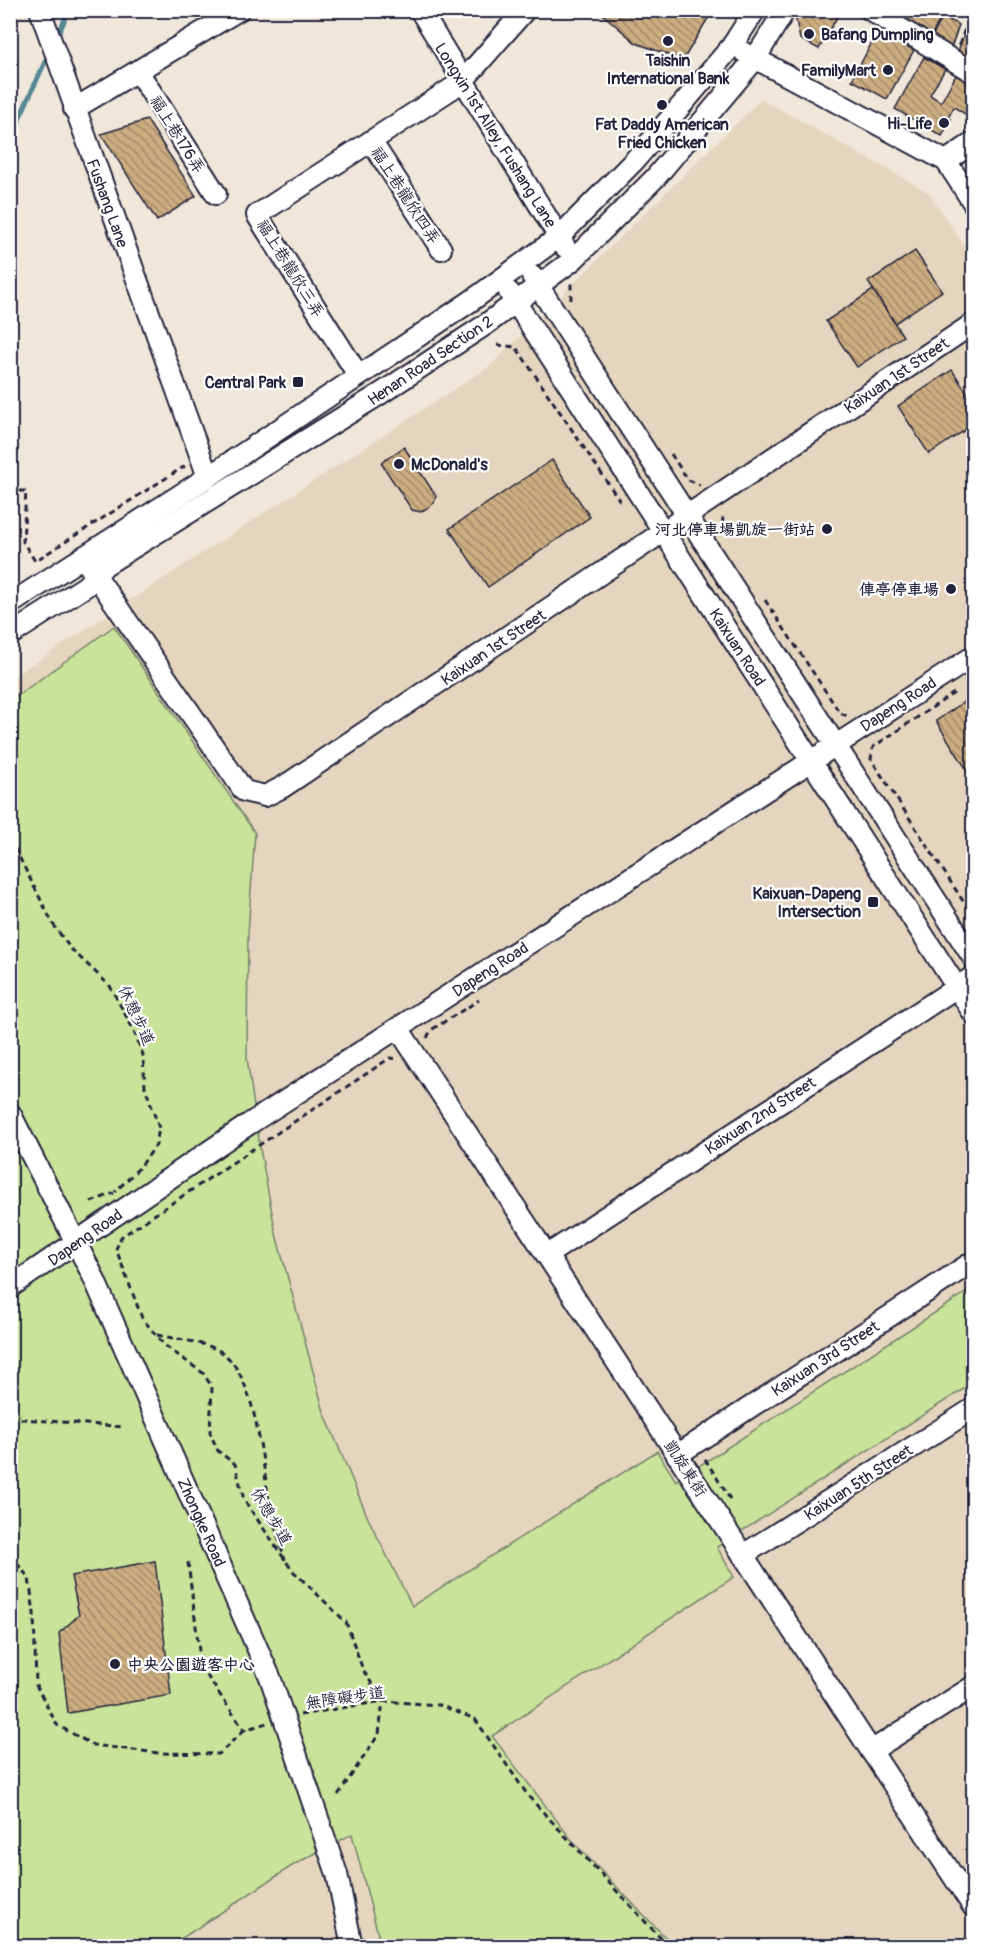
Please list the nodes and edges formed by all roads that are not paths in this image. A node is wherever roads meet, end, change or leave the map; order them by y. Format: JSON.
{"nodes":[{"id":1,"x":40,"y":10,"type":"edge"},
{"id":2,"x":239,"y":10,"type":"edge"},
{"id":3,"x":420,"y":10,"type":"edge"},
{"id":4,"x":525,"y":10,"type":"edge"},
{"id":5,"x":755,"y":10,"type":"edge"},
{"id":6,"x":785,"y":10,"type":"edge"},
{"id":7,"x":870,"y":10,"type":"edge"},
{"id":8,"x":732,"y":46,"type":"junction"},
{"id":9,"x":755,"y":59,"type":"junction"},
{"id":10,"x":139,"y":73,"type":"junction"},
{"id":11,"x":974,"y":74,"type":"edge"},
{"id":12,"x":462,"y":82,"type":"junction"},
{"id":13,"x":74,"y":109,"type":"junction"},
{"id":14,"x":371,"y":141,"type":"junction"},
{"id":15,"x":974,"y":142,"type":"edge"},
{"id":16,"x":946,"y":161,"type":"junction"},
{"id":17,"x":216,"y":195,"type":"dead end"},
{"id":18,"x":974,"y":204,"type":"edge"},
{"id":19,"x":559,"y":237,"type":"junction"},
{"id":20,"x":441,"y":249,"type":"dead end"},
{"id":21,"x":524,"y":264,"type":"junction"},
{"id":22,"x":573,"y":266,"type":"junction"},
{"id":23,"x":501,"y":280,"type":"junction"},
{"id":24,"x":538,"y":286,"type":"junction"},
{"id":25,"x":516,"y":302,"type":"junction"},
{"id":26,"x":974,"y":323,"type":"edge"},
{"id":27,"x":358,"y":375,"type":"junction"},
{"id":28,"x":208,"y":477,"type":"junction"},
{"id":29,"x":687,"y":517,"type":"junction"},
{"id":30,"x":665,"y":532,"type":"junction"},
{"id":31,"x":83,"y":557,"type":"junction"},
{"id":32,"x":95,"y":575,"type":"junction"},
{"id":33,"x":10,"y":604,"type":"edge"},
{"id":34,"x":10,"y":634,"type":"edge"},
{"id":35,"x":974,"y":656,"type":"edge"},
{"id":36,"x":835,"y":745,"type":"junction"},
{"id":37,"x":811,"y":761,"type":"junction"},
{"id":38,"x":974,"y":959,"type":"edge"},
{"id":39,"x":974,"y":976,"type":"edge"},
{"id":40,"x":955,"y":987,"type":"junction"},
{"id":41,"x":974,"y":1014,"type":"edge"},
{"id":42,"x":398,"y":1028,"type":"junction"},
{"id":43,"x":10,"y":1113,"type":"edge"},
{"id":44,"x":76,"y":1243,"type":"junction"},
{"id":45,"x":547,"y":1255,"type":"junction"},
{"id":46,"x":974,"y":1262,"type":"edge"},
{"id":47,"x":10,"y":1287,"type":"edge"},
{"id":48,"x":974,"y":1408,"type":"edge"},
{"id":49,"x":677,"y":1455,"type":"junction"},
{"id":50,"x":743,"y":1555,"type":"junction"},
{"id":51,"x":974,"y":1686,"type":"edge"},
{"id":52,"x":871,"y":1751,"type":"junction"},
{"id":53,"x":974,"y":1908,"type":"edge"},
{"id":54,"x":352,"y":1947,"type":"edge"}],
"edges":[{"from":1,"to":13,"type":"street","name":"Fushang Lane"},
{"from":2,"to":10,"type":"street"},
{"from":3,"to":12,"type":"street","name":"Longxin 1st Alley, Fushang Lane"},
{"from":4,"to":12,"type":"street"},
{"from":5,"to":8,"type":"street","name":"Henan Road Section 2"},
{"from":6,"to":9,"type":"street","name":"Henan Road Section 2"},
{"from":7,"to":11,"type":"street"},
{"from":8,"to":9,"type":"street"},
{"from":8,"to":19,"type":"street","name":"Henan Road Section 2"},
{"from":9,"to":16,"type":"street"},
{"from":9,"to":22,"type":"street","name":"Henan Road Section 2"},
{"from":10,"to":13,"type":"street"},
{"from":10,"to":17,"type":"street","name":"福上巷176弄"},
{"from":12,"to":14,"type":"street"},
{"from":12,"to":19,"type":"street","name":"Longxin 1st Alley, Fushang Lane"},
{"from":13,"to":28,"type":"street","name":"Fushang Lane"},
{"from":14,"to":20,"type":"street","name":"福上巷龍欣四弄"},
{"from":14,"to":27,"type":"street","name":"福上巷龍欣三弄"},
{"from":15,"to":16,"type":"street"},
{"from":16,"to":18,"type":"street"},
{"from":19,"to":21,"type":"street","name":"Henan Road Section 2"},
{"from":19,"to":22,"type":"street","name":"Longxin 1st Alley, Fushang Lane"},
{"from":21,"to":23,"type":"street","name":"Henan Road Section 2"},
{"from":21,"to":24,"type":"street","name":"Kaixuan Road"},
{"from":22,"to":24,"type":"street","name":"Henan Road Section 2"},
{"from":23,"to":25,"type":"street","name":"Kaixuan Road"},
{"from":23,"to":27,"type":"street","name":"Henan Road Section 2"},
{"from":24,"to":25,"type":"street","name":"Henan Road Section 2"},
{"from":24,"to":29,"type":"street","name":"Kaixuan Road"},
{"from":25,"to":30,"type":"street","name":"Kaixuan Road"},
{"from":25,"to":32,"type":"street","name":"Henan Road Section 2"},
{"from":26,"to":29,"type":"street","name":"Kaixuan 1st Street"},
{"from":27,"to":28,"type":"street","name":"Henan Road Section 2"},
{"from":28,"to":31,"type":"street","name":"Henan Road Section 2"},
{"from":29,"to":30,"type":"street","name":"Kaixuan 1st Street"},
{"from":29,"to":36,"type":"street","name":"Kaixuan Road"},
{"from":30,"to":32,"type":"street","name":"Kaixuan 1st Street"},
{"from":30,"to":37,"type":"street","name":"Kaixuan Road"},
{"from":31,"to":32,"type":"street","name":"Kaixuan 1st Street"},
{"from":31,"to":33,"type":"street","name":"Henan Road Section 2"},
{"from":32,"to":34,"type":"street","name":"Henan Road Section 2"},
{"from":35,"to":36,"type":"street","name":"Dapeng Road"},
{"from":36,"to":37,"type":"street","name":"Dapeng Road"},
{"from":36,"to":38,"type":"street","name":"Kaixuan Road"},
{"from":37,"to":40,"type":"street","name":"Kaixuan Road"},
{"from":37,"to":42,"type":"street","name":"Dapeng Road"},
{"from":39,"to":40,"type":"street","name":"Kaixuan 2nd Street"},
{"from":40,"to":41,"type":"street","name":"Kaixuan Road"},
{"from":40,"to":45,"type":"street","name":"Kaixuan 2nd Street"},
{"from":42,"to":44,"type":"street","name":"Dapeng Road"},
{"from":42,"to":45,"type":"street","name":"凱旋東街"},
{"from":43,"to":44,"type":"street","name":"Zhongke Road"},
{"from":44,"to":47,"type":"street","name":"Dapeng Road"},
{"from":44,"to":54,"type":"street","name":"Zhongke Road"},
{"from":45,"to":49,"type":"street","name":"凱旋東街"},
{"from":46,"to":49,"type":"street","name":"Kaixuan 3rd Street"},
{"from":48,"to":50,"type":"street","name":"Kaixuan 5th Street"},
{"from":49,"to":50,"type":"street","name":"凱旋東街"},
{"from":50,"to":52,"type":"street","name":"凱旋東街"},
{"from":51,"to":52,"type":"street"},
{"from":52,"to":53,"type":"street","name":"凱旋東街"}]}
